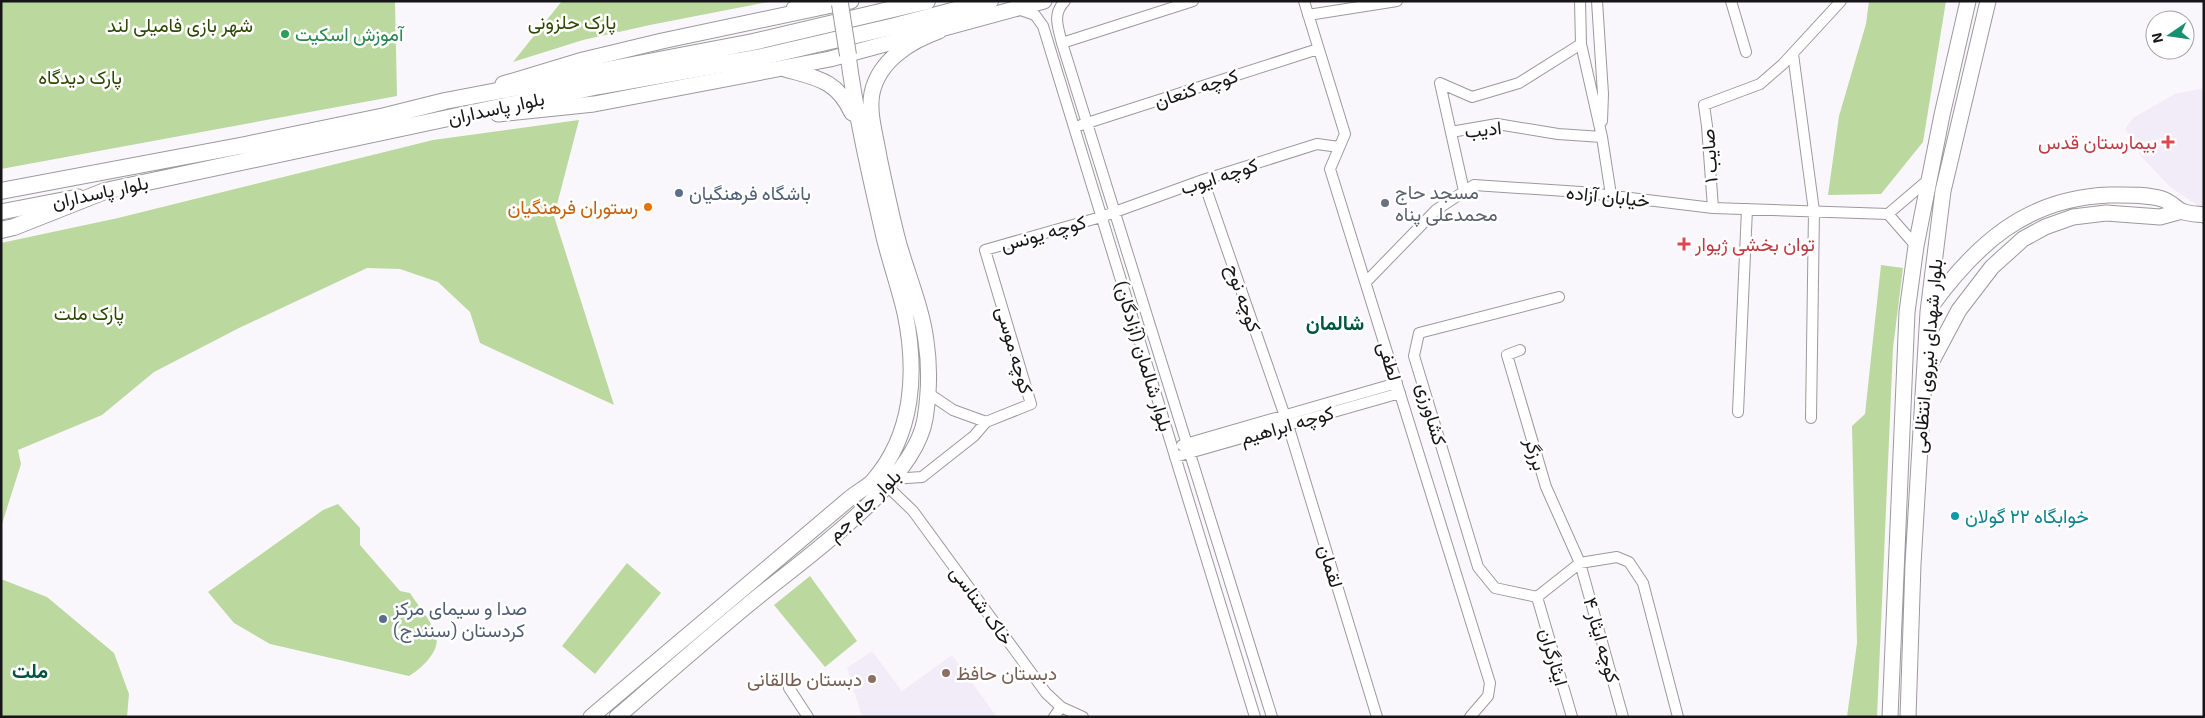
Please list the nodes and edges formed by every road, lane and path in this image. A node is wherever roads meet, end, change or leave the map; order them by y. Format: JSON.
{"nodes":[{"id":1,"x":810,"y":1,"type":"edge"},
{"id":2,"x":928,"y":1,"type":"edge"},
{"id":3,"x":990,"y":1,"type":"edge"},
{"id":4,"x":1044,"y":1,"type":"edge"},
{"id":5,"x":1065,"y":1,"type":"edge"},
{"id":6,"x":1192,"y":1,"type":"edge"},
{"id":7,"x":1304,"y":1,"type":"edge"},
{"id":8,"x":1397,"y":1,"type":"edge"},
{"id":9,"x":1580,"y":1,"type":"edge"},
{"id":10,"x":1598,"y":1,"type":"edge"},
{"id":11,"x":1732,"y":1,"type":"edge"},
{"id":12,"x":1841,"y":1,"type":"edge"},
{"id":13,"x":1968,"y":1,"type":"edge"},
{"id":14,"x":1988,"y":1,"type":"edge"},
{"id":15,"x":846,"y":3,"type":"edge"},
{"id":16,"x":1017,"y":9,"type":"junction"},
{"id":17,"x":1308,"y":16,"type":"junction"},
{"id":18,"x":766,"y":20,"type":"junction"},
{"id":19,"x":940,"y":30,"type":"junction"},
{"id":20,"x":1062,"y":43,"type":"junction"},
{"id":21,"x":1581,"y":44,"type":"junction"},
{"id":22,"x":1318,"y":49,"type":"junction"},
{"id":23,"x":1746,"y":52,"type":"dead end"},
{"id":24,"x":1793,"y":54,"type":"junction"},
{"id":25,"x":848,"y":55,"type":"junction"},
{"id":26,"x":781,"y":68,"type":"junction"},
{"id":27,"x":445,"y":101,"type":"junction"},
{"id":28,"x":449,"y":118,"type":"junction"},
{"id":29,"x":1087,"y":123,"type":"junction"},
{"id":30,"x":1074,"y":127,"type":"junction"},
{"id":31,"x":860,"y":132,"type":"junction"},
{"id":32,"x":1451,"y":132,"type":"junction"},
{"id":33,"x":1602,"y":137,"type":"junction"},
{"id":34,"x":1339,"y":147,"type":"junction"},
{"id":35,"x":1929,"y":179,"type":"junction"},
{"id":36,"x":1203,"y":180,"type":"junction"},
{"id":37,"x":1,"y":190,"type":"edge"},
{"id":38,"x":105,"y":191,"type":"junction"},
{"id":39,"x":1464,"y":191,"type":"junction"},
{"id":40,"x":1611,"y":195,"type":"junction"},
{"id":41,"x":1713,"y":208,"type":"junction"},
{"id":42,"x":1747,"y":209,"type":"junction"},
{"id":43,"x":2182,"y":211,"type":"junction"},
{"id":44,"x":1,"y":212,"type":"edge"},
{"id":45,"x":1115,"y":212,"type":"junction"},
{"id":46,"x":1814,"y":212,"type":"junction"},
{"id":47,"x":1888,"y":214,"type":"junction"},
{"id":48,"x":2204,"y":215,"type":"edge"},
{"id":49,"x":1101,"y":217,"type":"junction"},
{"id":50,"x":1,"y":230,"type":"edge"},
{"id":51,"x":1916,"y":246,"type":"junction"},
{"id":52,"x":986,"y":250,"type":"joint"},
{"id":53,"x":1366,"y":282,"type":"junction"},
{"id":54,"x":1559,"y":297,"type":"dead end"},
{"id":55,"x":1938,"y":297,"type":"junction"},
{"id":56,"x":911,"y":310,"type":"junction"},
{"id":57,"x":1928,"y":312,"type":"junction"},
{"id":58,"x":1957,"y":313,"type":"junction"},
{"id":59,"x":1520,"y":350,"type":"dead end"},
{"id":60,"x":1923,"y":378,"type":"junction"},
{"id":61,"x":1398,"y":388,"type":"junction"},
{"id":62,"x":928,"y":393,"type":"junction"},
{"id":63,"x":1738,"y":412,"type":"dead end"},
{"id":64,"x":1811,"y":418,"type":"dead end"},
{"id":65,"x":1286,"y":420,"type":"junction"},
{"id":66,"x":986,"y":422,"type":"junction"},
{"id":67,"x":1188,"y":448,"type":"junction"},
{"id":68,"x":1174,"y":452,"type":"junction"},
{"id":69,"x":889,"y":482,"type":"junction"},
{"id":70,"x":1580,"y":563,"type":"junction"},
{"id":71,"x":1234,"y":596,"type":"junction"},
{"id":72,"x":1537,"y":597,"type":"junction"},
{"id":73,"x":1220,"y":600,"type":"junction"},
{"id":74,"x":789,"y":688,"type":"dead end"},
{"id":75,"x":1908,"y":699,"type":"junction"},
{"id":76,"x":1891,"y":700,"type":"junction"},
{"id":77,"x":1061,"y":707,"type":"junction"},
{"id":78,"x":591,"y":717,"type":"edge"},
{"id":79,"x":617,"y":717,"type":"edge"},
{"id":80,"x":808,"y":717,"type":"edge"},
{"id":81,"x":1054,"y":717,"type":"edge"},
{"id":82,"x":1083,"y":717,"type":"edge"},
{"id":83,"x":1255,"y":717,"type":"edge"},
{"id":84,"x":1272,"y":717,"type":"edge"},
{"id":85,"x":1377,"y":717,"type":"edge"},
{"id":86,"x":1470,"y":717,"type":"edge"},
{"id":87,"x":1572,"y":717,"type":"edge"},
{"id":88,"x":1623,"y":717,"type":"edge"},
{"id":89,"x":1678,"y":717,"type":"edge"},
{"id":90,"x":1890,"y":717,"type":"edge"},
{"id":91,"x":1908,"y":717,"type":"edge"}],
"edges":[{"from":1,"to":18,"type":"street"},
{"from":2,"to":27,"type":"main road","name":"بلوار پاسداران"},
{"from":3,"to":28,"type":"main road","name":"بلوار پاسداران"},
{"from":4,"to":16,"type":"main road"},
{"from":5,"to":20,"type":"street","name":"بلوار شالمان (آزادگان)"},
{"from":6,"to":20,"type":"street"},
{"from":7,"to":17,"type":"street","name":"لطفی"},
{"from":8,"to":17,"type":"street"},
{"from":9,"to":21,"type":"street"},
{"from":10,"to":33,"type":"street"},
{"from":11,"to":23,"type":"street"},
{"from":12,"to":24,"type":"street"},
{"from":13,"to":35,"type":"main road","name":"بلوار شهدای نیروی انتظامی"},
{"from":14,"to":57,"type":"main road","name":"بلوار شهدای نیروی انتظامی"},
{"from":15,"to":18,"type":"main road"},
{"from":15,"to":25,"type":"main road","bridge":true},
{"from":16,"to":19,"type":"main road"},
{"from":16,"to":30,"type":"street","name":"بلوار شالمان (آزادگان)"},
{"from":17,"to":22,"type":"street","name":"لطفی"},
{"from":18,"to":27,"type":"main road"},
{"from":19,"to":25,"type":"main road"},
{"from":19,"to":56,"type":"main road","name":"بلوار جام جم"},
{"from":20,"to":29,"type":"street","name":"بلوار شالمان (آزادگان)"},
{"from":21,"to":32,"type":"street","name":"ادیب"},
{"from":21,"to":33,"type":"street"},
{"from":22,"to":29,"type":"street","name":"کوچه کنعان"},
{"from":22,"to":34,"type":"street","name":"لطفی"},
{"from":24,"to":41,"type":"street","name":"صایب ۱"},
{"from":24,"to":46,"type":"street"},
{"from":25,"to":26,"type":"main road"},
{"from":25,"to":31,"type":"main road","name":"بلوار جام جم"},
{"from":26,"to":28,"type":"main road"},
{"from":26,"to":31,"type":"main road"},
{"from":27,"to":37,"type":"main road","name":"بلوار پاسداران"},
{"from":28,"to":38,"type":"main road","name":"بلوار پاسداران"},
{"from":29,"to":30,"type":"street","name":"کوچه کنعان"},
{"from":29,"to":45,"type":"street","name":"بلوار شالمان (آزادگان)"},
{"from":30,"to":49,"type":"street","name":"بلوار شالمان (آزادگان)"},
{"from":31,"to":56,"type":"main road","name":"بلوار جام جم"},
{"from":32,"to":33,"type":"street","name":"ادیب"},
{"from":32,"to":39,"type":"street"},
{"from":33,"to":40,"type":"street"},
{"from":34,"to":36,"type":"street","name":"کوچه ایوب"},
{"from":34,"to":53,"type":"street","name":"لطفی"},
{"from":35,"to":47,"type":"street"},
{"from":35,"to":51,"type":"main road","name":"بلوار شهدای نیروی انتظامی"},
{"from":36,"to":45,"type":"street","name":"کوچه ایوب"},
{"from":36,"to":65,"type":"street","name":"کوچه نوح"},
{"from":38,"to":44,"type":"main road","name":"بلوار پاسداران"},
{"from":38,"to":50,"type":"main road"},
{"from":39,"to":40,"type":"street","name":"خیابان آزاده"},
{"from":39,"to":53,"type":"street","name":"خیابان آزاده"},
{"from":40,"to":41,"type":"street","name":"خیابان آزاده"},
{"from":41,"to":42,"type":"street","name":"خیابان آزاده"},
{"from":42,"to":46,"type":"street","name":"خیابان آزاده"},
{"from":42,"to":63,"type":"street"},
{"from":43,"to":48,"type":"main road"},
{"from":43,"to":55,"type":"main road"},
{"from":43,"to":58,"type":"main road"},
{"from":45,"to":49,"type":"street","name":"کوچه ایوب"},
{"from":45,"to":67,"type":"street","name":"بلوار شالمان (آزادگان)"},
{"from":46,"to":47,"type":"street","name":"خیابان آزاده"},
{"from":46,"to":64,"type":"street"},
{"from":47,"to":51,"type":"street"},
{"from":49,"to":52,"type":"street","name":"کوچه یونس"},
{"from":49,"to":68,"type":"street","name":"بلوار شالمان (آزادگان)"},
{"from":51,"to":76,"type":"main road","name":"بلوار شهدای نیروی انتظامی"},
{"from":52,"to":66,"type":"street","name":"کوچه موسی"},
{"from":53,"to":61,"type":"street","name":"لطفی"},
{"from":54,"to":72,"type":"street","name":"کشاورزی"},
{"from":55,"to":57,"type":"main road"},
{"from":55,"to":58,"type":"main road"},
{"from":56,"to":62,"type":"main road","name":"بلوار جام جم"},
{"from":56,"to":78,"type":"main road","name":"بلوار جام جم"},
{"from":57,"to":60,"type":"main road","name":"بلوار شهدای نیروی انتظامی"},
{"from":58,"to":60,"type":"main road"},
{"from":59,"to":70,"type":"street","name":"برزگر"},
{"from":60,"to":75,"type":"main road","name":"بلوار شهدای نیروی انتظامی"},
{"from":61,"to":65,"type":"street","name":"کوچه ابراهیم"},
{"from":61,"to":86,"type":"street","name":"لطفی"},
{"from":62,"to":66,"type":"street"},
{"from":62,"to":69,"type":"main road","name":"بلوار جام جم"},
{"from":65,"to":67,"type":"street","name":"کوچه ابراهیم"},
{"from":65,"to":85,"type":"street","name":"لقمان"},
{"from":66,"to":69,"type":"street"},
{"from":67,"to":68,"type":"street","name":"کوچه ابراهیم"},
{"from":67,"to":71,"type":"street","name":"بلوار شالمان (آزادگان)"},
{"from":68,"to":73,"type":"street","name":"بلوار شالمان (آزادگان)"},
{"from":69,"to":77,"type":"street","name":"خاک شناسی"},
{"from":69,"to":79,"type":"main road","name":"بلوار جام جم"},
{"from":70,"to":72,"type":"street"},
{"from":70,"to":88,"type":"street","name":"کوچه ایثار ۴"},
{"from":70,"to":89,"type":"street"},
{"from":71,"to":73,"type":"street"},
{"from":71,"to":84,"type":"street","name":"بلوار شالمان (آزادگان)"},
{"from":72,"to":87,"type":"street","name":"ایثارگران"},
{"from":73,"to":83,"type":"street","name":"بلوار شالمان (آزادگان)"},
{"from":74,"to":80,"type":"street"},
{"from":75,"to":76,"type":"main road"},
{"from":75,"to":91,"type":"main road","name":"بلوار شهدای نیروی انتظامی"},
{"from":76,"to":90,"type":"main road","name":"بلوار شهدای نیروی انتظامی"},
{"from":77,"to":81,"type":"street"},
{"from":77,"to":82,"type":"street","name":"خاک شناسی"}]}
